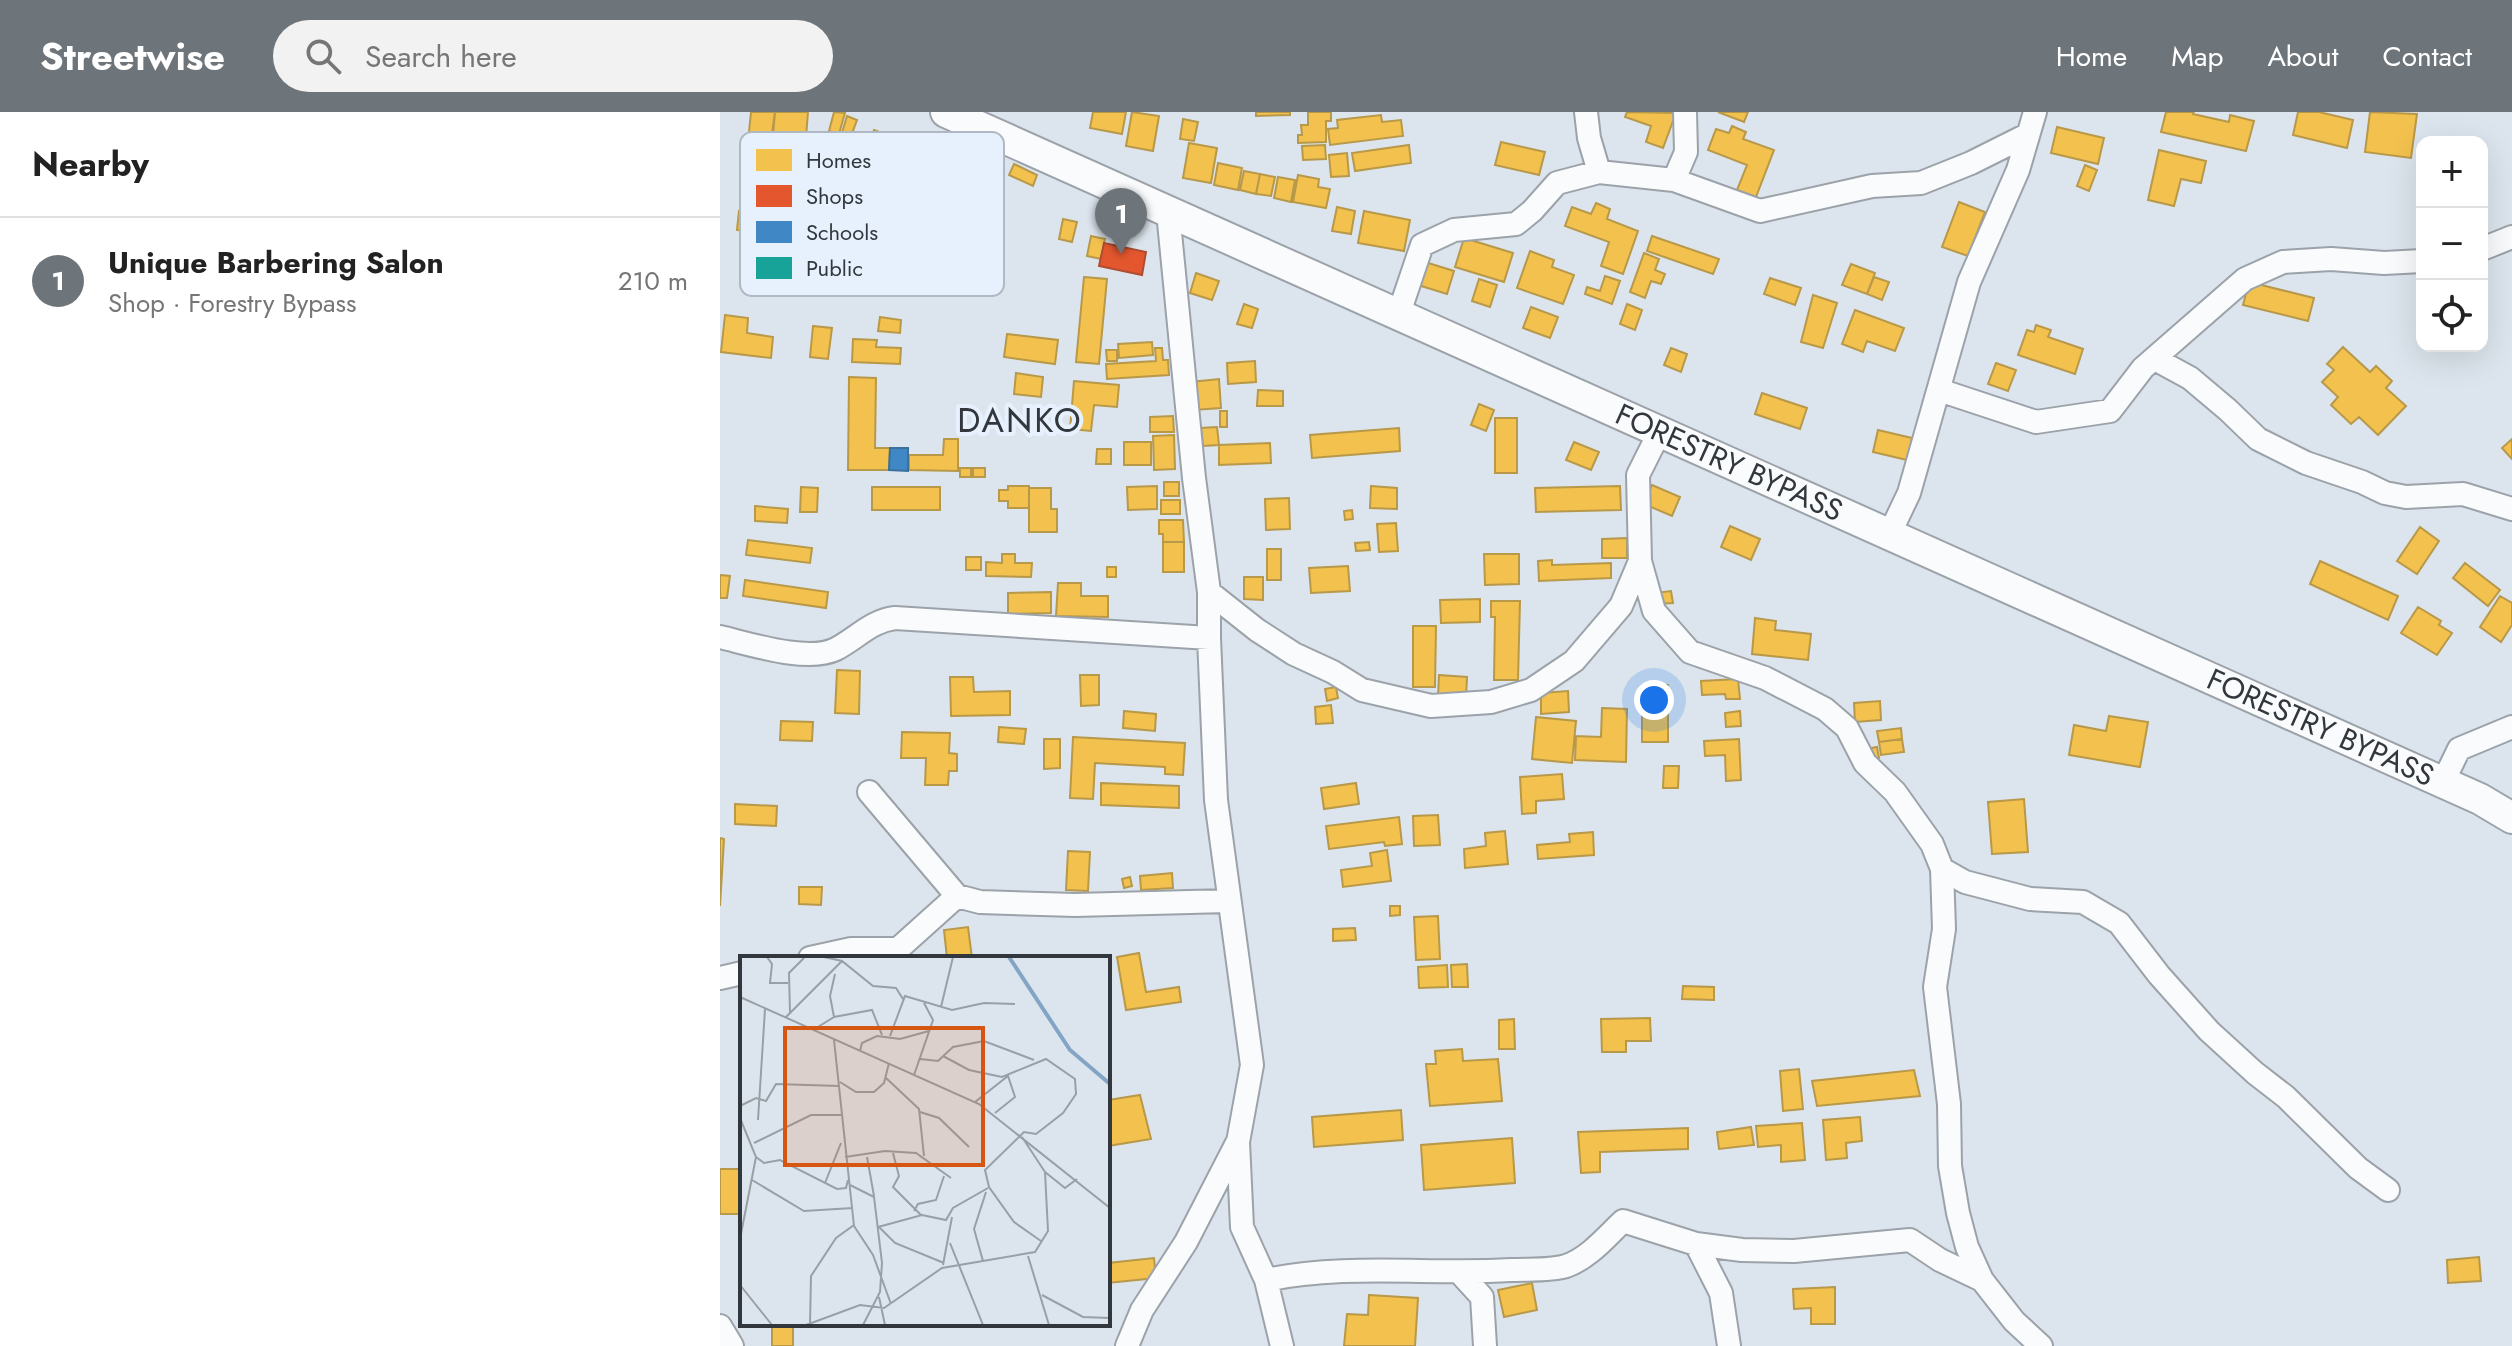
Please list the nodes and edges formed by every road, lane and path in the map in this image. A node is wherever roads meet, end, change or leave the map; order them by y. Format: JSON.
{"nodes":[{"id":1,"x":946,"y":112,"type":"edge"},
{"id":2,"x":1586,"y":112,"type":"edge"},
{"id":3,"x":1685,"y":112,"type":"edge"},
{"id":4,"x":2035,"y":112,"type":"edge"},
{"id":5,"x":985,"y":120,"type":"edge"},
{"id":6,"x":2027,"y":135,"type":"junction"},
{"id":7,"x":1599,"y":172,"type":"junction"},
{"id":8,"x":1674,"y":180,"type":"junction"},
{"id":9,"x":1168,"y":212,"type":"junction"},
{"id":10,"x":2512,"y":237,"type":"edge"},
{"id":11,"x":2488,"y":247,"type":"edge"},
{"id":12,"x":2416,"y":261,"type":"edge"},
{"id":13,"x":1398,"y":316,"type":"junction"},
{"id":14,"x":2155,"y":359,"type":"junction"},
{"id":15,"x":1939,"y":390,"type":"junction"},
{"id":16,"x":1660,"y":431,"type":"junction"},
{"id":17,"x":2512,"y":509,"type":"edge"},
{"id":18,"x":1889,"y":535,"type":"junction"},
{"id":19,"x":1640,"y":561,"type":"junction"},
{"id":20,"x":1209,"y":592,"type":"junction"},
{"id":21,"x":720,"y":637,"type":"edge"},
{"id":22,"x":1209,"y":638,"type":"junction"},
{"id":23,"x":2512,"y":727,"type":"edge"},
{"id":24,"x":2443,"y":782,"type":"junction"},
{"id":25,"x":869,"y":792,"type":"dead end"},
{"id":26,"x":2512,"y":818,"type":"edge"},
{"id":27,"x":1942,"y":869,"type":"junction"},
{"id":28,"x":957,"y":896,"type":"junction"},
{"id":29,"x":1228,"y":901,"type":"junction"},
{"id":30,"x":819,"y":956,"type":"edge"},
{"id":31,"x":740,"y":973,"type":"edge"},
{"id":32,"x":720,"y":978,"type":"edge"},
{"id":33,"x":1238,"y":1142,"type":"junction"},
{"id":34,"x":2388,"y":1190,"type":"dead end"},
{"id":35,"x":1696,"y":1244,"type":"junction"},
{"id":36,"x":1460,"y":1273,"type":"junction"},
{"id":37,"x":1266,"y":1280,"type":"junction"},
{"id":38,"x":1982,"y":1280,"type":"junction"},
{"id":39,"x":720,"y":1326,"type":"edge"},
{"id":40,"x":732,"y":1346,"type":"edge"},
{"id":41,"x":1127,"y":1346,"type":"edge"},
{"id":42,"x":1282,"y":1346,"type":"edge"},
{"id":43,"x":1485,"y":1346,"type":"edge"},
{"id":44,"x":1729,"y":1346,"type":"edge"},
{"id":45,"x":2041,"y":1346,"type":"edge"}],
"edges":[{"from":1,"to":5,"type":"street","name":"FORESTRY BYPASS"},
{"from":2,"to":7,"type":"street"},
{"from":3,"to":8,"type":"street"},
{"from":4,"to":6,"type":"street"},
{"from":5,"to":9,"type":"street","name":"FORESTRY BYPASS"},
{"from":6,"to":8,"type":"street"},
{"from":6,"to":15,"type":"street"},
{"from":7,"to":8,"type":"street"},
{"from":7,"to":13,"type":"street"},
{"from":9,"to":13,"type":"street","name":"FORESTRY BYPASS"},
{"from":9,"to":20,"type":"street"},
{"from":10,"to":11,"type":"street"},
{"from":12,"to":14,"type":"street"},
{"from":13,"to":16,"type":"street","name":"FORESTRY BYPASS"},
{"from":14,"to":15,"type":"street"},
{"from":14,"to":17,"type":"street"},
{"from":15,"to":18,"type":"street"},
{"from":16,"to":18,"type":"street","name":"FORESTRY BYPASS"},
{"from":16,"to":19,"type":"street"},
{"from":18,"to":24,"type":"street","name":"FORESTRY BYPASS"},
{"from":19,"to":20,"type":"street"},
{"from":19,"to":27,"type":"street"},
{"from":20,"to":22,"type":"street"},
{"from":21,"to":22,"type":"street"},
{"from":22,"to":29,"type":"street"},
{"from":23,"to":24,"type":"street"},
{"from":24,"to":26,"type":"street","name":"FORESTRY BYPASS"},
{"from":25,"to":28,"type":"street"},
{"from":27,"to":34,"type":"street"},
{"from":27,"to":38,"type":"street"},
{"from":28,"to":29,"type":"street"},
{"from":28,"to":30,"type":"street"},
{"from":29,"to":33,"type":"street"},
{"from":31,"to":32,"type":"street"},
{"from":33,"to":37,"type":"street"},
{"from":33,"to":41,"type":"street"},
{"from":35,"to":36,"type":"street"},
{"from":35,"to":38,"type":"street"},
{"from":35,"to":44,"type":"street"},
{"from":36,"to":37,"type":"street"},
{"from":36,"to":43,"type":"street"},
{"from":37,"to":42,"type":"street"},
{"from":38,"to":45,"type":"street"},
{"from":39,"to":40,"type":"street"}]}
